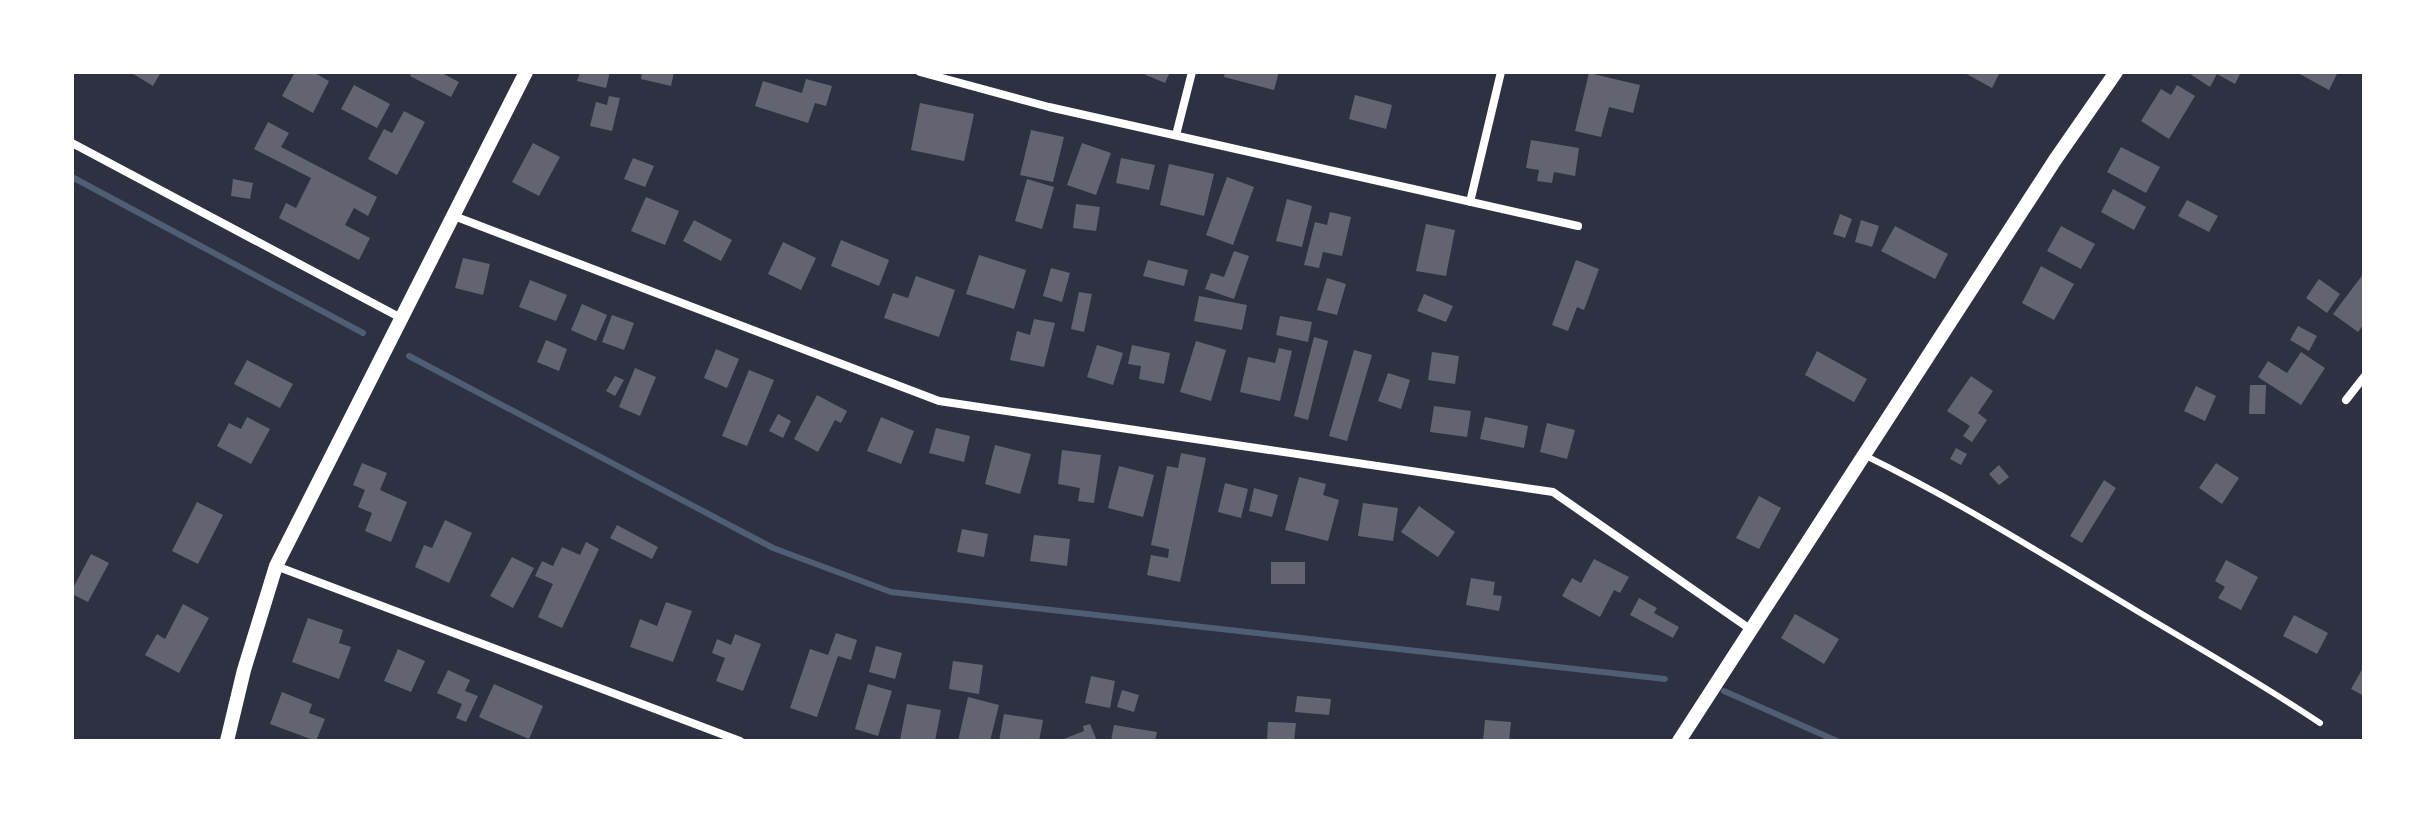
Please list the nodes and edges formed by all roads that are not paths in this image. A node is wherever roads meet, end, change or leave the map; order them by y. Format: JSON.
{"nodes":[{"id":1,"x":526,"y":72,"type":"edge"},
{"id":2,"x":920,"y":72,"type":"edge"},
{"id":3,"x":1192,"y":72,"type":"edge"},
{"id":4,"x":1501,"y":72,"type":"edge"},
{"id":5,"x":2116,"y":72,"type":"edge"},
{"id":6,"x":1176,"y":135,"type":"junction"},
{"id":7,"x":72,"y":143,"type":"edge"},
{"id":8,"x":1470,"y":202,"type":"junction"},
{"id":9,"x":454,"y":216,"type":"junction"},
{"id":10,"x":1578,"y":226,"type":"dead end"},
{"id":11,"x":401,"y":318,"type":"junction"},
{"id":12,"x":2364,"y":377,"type":"edge"},
{"id":13,"x":2346,"y":400,"type":"dead end"},
{"id":14,"x":1863,"y":454,"type":"junction"},
{"id":15,"x":276,"y":566,"type":"junction"},
{"id":16,"x":1750,"y":629,"type":"junction"},
{"id":17,"x":2320,"y":723,"type":"dead end"},
{"id":18,"x":227,"y":741,"type":"edge"},
{"id":19,"x":740,"y":741,"type":"edge"},
{"id":20,"x":1679,"y":741,"type":"edge"}],
"edges":[{"from":1,"to":9,"type":"street"},
{"from":2,"to":6,"type":"street"},
{"from":3,"to":6,"type":"street"},
{"from":4,"to":8,"type":"street"},
{"from":5,"to":14,"type":"street"},
{"from":6,"to":8,"type":"street"},
{"from":7,"to":11,"type":"street"},
{"from":8,"to":10,"type":"street"},
{"from":9,"to":11,"type":"street"},
{"from":9,"to":16,"type":"street"},
{"from":11,"to":15,"type":"street"},
{"from":12,"to":13,"type":"street"},
{"from":14,"to":16,"type":"street"},
{"from":14,"to":17,"type":"lane"},
{"from":15,"to":18,"type":"street"},
{"from":15,"to":19,"type":"street"},
{"from":16,"to":20,"type":"street"}]}
